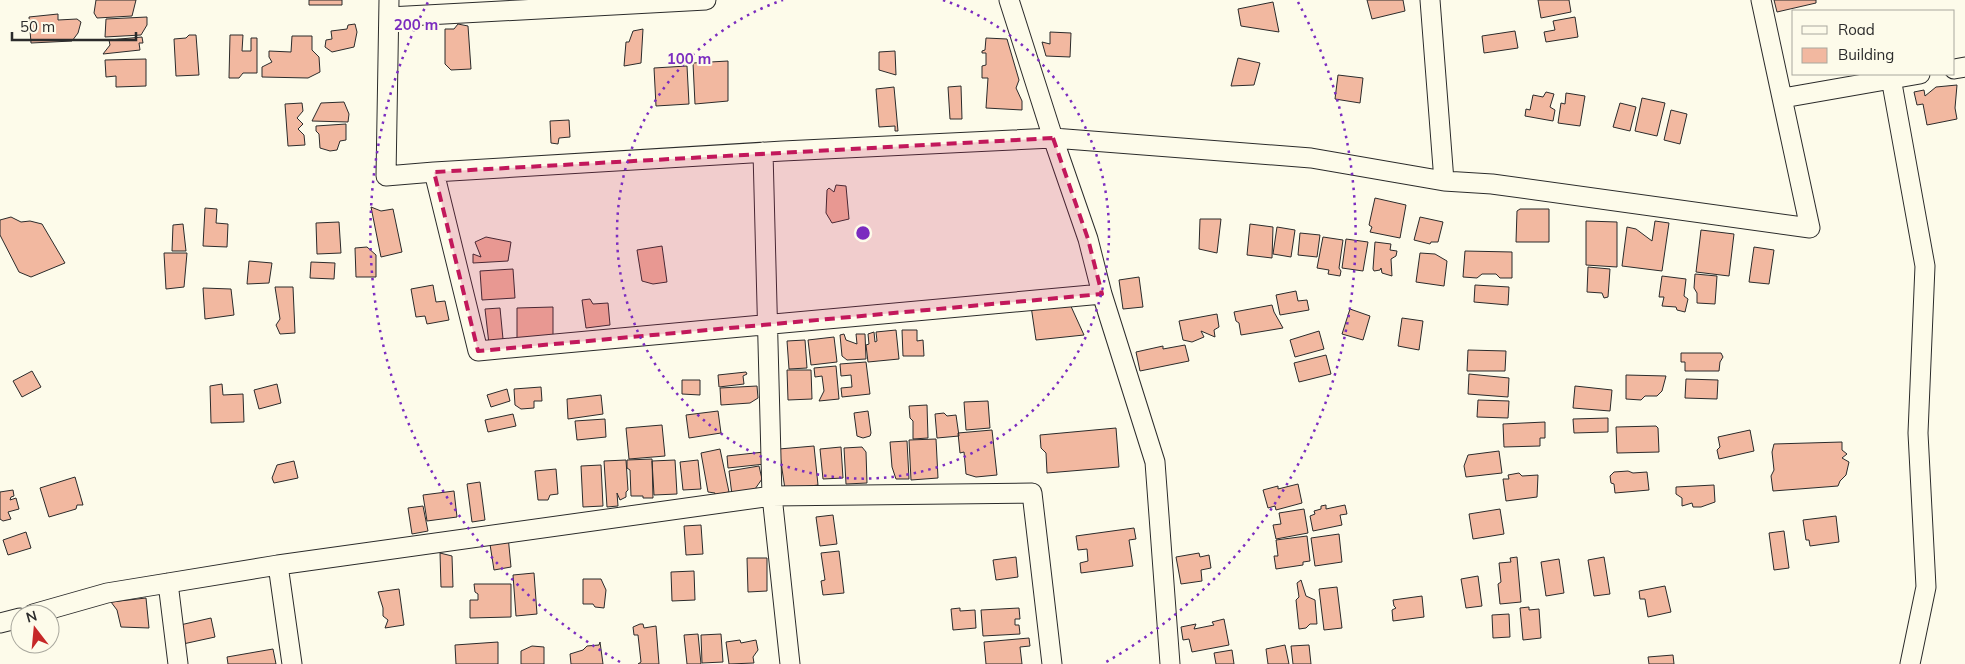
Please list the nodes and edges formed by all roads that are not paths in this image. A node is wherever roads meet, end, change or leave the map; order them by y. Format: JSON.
{"nodes":[{"id":1,"x":706,"y":0,"type":"edge"},
{"id":2,"x":1009,"y":0,"type":"edge"},
{"id":3,"x":1430,"y":0,"type":"edge"},
{"id":4,"x":1761,"y":0,"type":"edge"},
{"id":5,"x":497,"y":5,"type":"edge"},
{"id":6,"x":389,"y":8,"type":"edge"},
{"id":7,"x":1913,"y":75,"type":"edge"},
{"id":8,"x":1891,"y":78,"type":"junction"},
{"id":9,"x":1783,"y":98,"type":"junction"},
{"id":10,"x":1053,"y":138,"type":"junction"},
{"id":11,"x":764,"y":152,"type":"junction"},
{"id":12,"x":434,"y":172,"type":"junction"},
{"id":13,"x":1444,"y":181,"type":"junction"},
{"id":14,"x":1102,"y":294,"type":"junction"},
{"id":15,"x":767,"y":324,"type":"junction"},
{"id":16,"x":772,"y":496,"type":"junction"},
{"id":17,"x":278,"y":565,"type":"junction"},
{"id":18,"x":168,"y":583,"type":"junction"},
{"id":19,"x":60,"y":606,"type":"edge"},
{"id":20,"x":178,"y":664,"type":"edge"},
{"id":21,"x":292,"y":664,"type":"edge"},
{"id":22,"x":790,"y":664,"type":"edge"},
{"id":23,"x":1052,"y":664,"type":"edge"},
{"id":24,"x":1170,"y":664,"type":"edge"},
{"id":25,"x":1910,"y":664,"type":"edge"}],
"edges":[{"from":1,"to":5,"type":"street"},
{"from":2,"to":10,"type":"street"},
{"from":3,"to":13,"type":"street"},
{"from":4,"to":9,"type":"street"},
{"from":5,"to":6,"type":"street"},
{"from":6,"to":12,"type":"street"},
{"from":7,"to":8,"type":"street"},
{"from":8,"to":9,"type":"street"},
{"from":8,"to":25,"type":"street"},
{"from":9,"to":13,"type":"street"},
{"from":10,"to":11,"type":"street"},
{"from":10,"to":13,"type":"street"},
{"from":10,"to":14,"type":"street"},
{"from":11,"to":12,"type":"street"},
{"from":11,"to":15,"type":"street"},
{"from":12,"to":15,"type":"street"},
{"from":14,"to":15,"type":"street"},
{"from":14,"to":24,"type":"street"},
{"from":15,"to":16,"type":"street"},
{"from":16,"to":17,"type":"street"},
{"from":16,"to":22,"type":"street"},
{"from":16,"to":23,"type":"street"},
{"from":17,"to":18,"type":"street"},
{"from":17,"to":21,"type":"street"},
{"from":18,"to":19,"type":"street"},
{"from":18,"to":20,"type":"street"}]}
